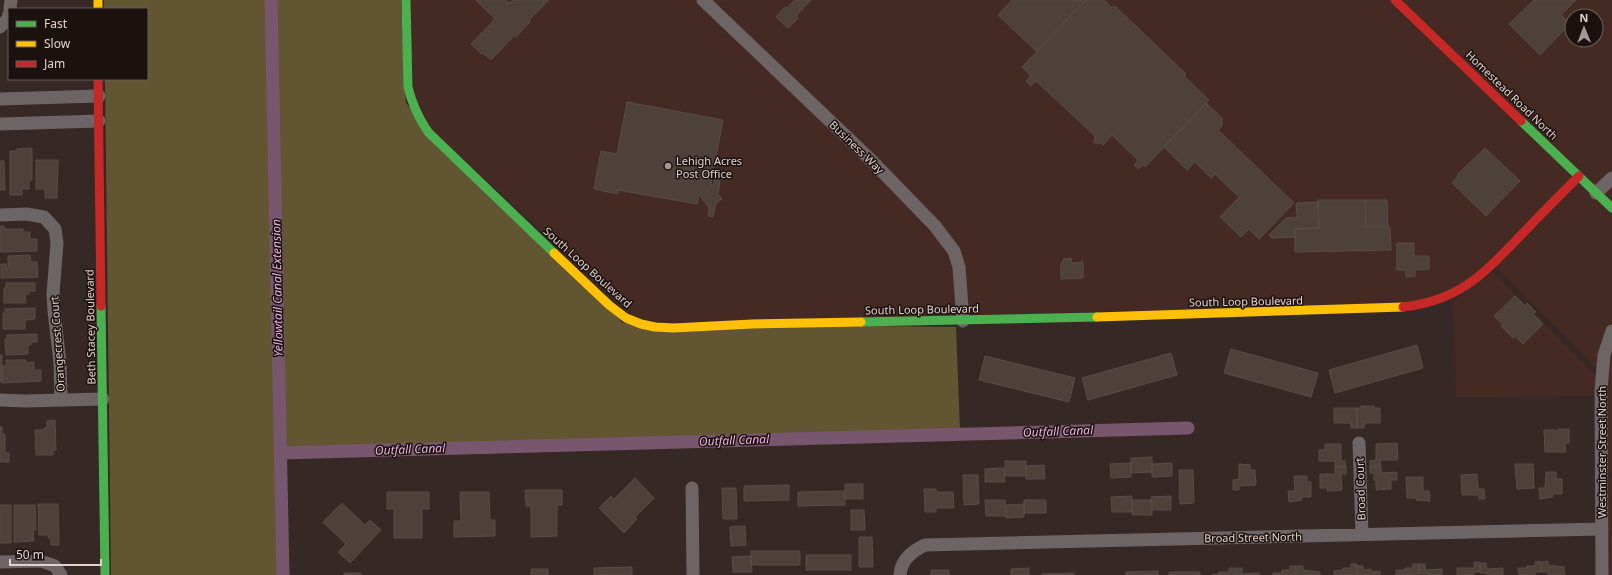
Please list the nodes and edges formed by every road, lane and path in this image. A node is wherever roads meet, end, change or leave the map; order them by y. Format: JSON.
{"nodes":[{"id":1,"x":406,"y":0,"type":"edge"},
{"id":2,"x":703,"y":0,"type":"edge"},
{"id":3,"x":1395,"y":0,"type":"edge"},
{"id":4,"x":8,"y":19,"type":"edge"},
{"id":5,"x":0,"y":27,"type":"edge"},
{"id":6,"x":98,"y":80,"type":"edge"},
{"id":7,"x":99,"y":96,"type":"junction"},
{"id":8,"x":0,"y":99,"type":"edge"},
{"id":9,"x":99,"y":121,"type":"junction"},
{"id":10,"x":0,"y":124,"type":"edge"},
{"id":11,"x":1579,"y":176,"type":"junction"},
{"id":12,"x":1612,"y":178,"type":"edge"},
{"id":13,"x":1596,"y":193,"type":"junction"},
{"id":14,"x":1612,"y":208,"type":"edge"},
{"id":15,"x":0,"y":215,"type":"edge"},
{"id":16,"x":963,"y":320,"type":"junction"},
{"id":17,"x":1612,"y":331,"type":"edge"},
{"id":18,"x":103,"y":399,"type":"junction"},
{"id":19,"x":0,"y":400,"type":"edge"},
{"id":20,"x":62,"y":400,"type":"junction"},
{"id":21,"x":1359,"y":443,"type":"dead end"},
{"id":22,"x":692,"y":488,"type":"dead end"},
{"id":23,"x":1602,"y":529,"type":"junction"},
{"id":24,"x":1362,"y":534,"type":"junction"},
{"id":25,"x":0,"y":562,"type":"edge"},
{"id":26,"x":61,"y":575,"type":"edge"},
{"id":27,"x":105,"y":575,"type":"edge"},
{"id":28,"x":693,"y":575,"type":"edge"},
{"id":29,"x":900,"y":575,"type":"edge"},
{"id":30,"x":1602,"y":575,"type":"edge"}],
"edges":[{"from":1,"to":16,"type":"street","name":"South Loop Boulevard"},
{"from":2,"to":16,"type":"street","name":"Business Way"},
{"from":3,"to":11,"type":"street","name":"Homestead Road North"},
{"from":4,"to":5,"type":"street"},
{"from":6,"to":7,"type":"street","name":"Beth Stacey Boulevard"},
{"from":7,"to":8,"type":"street"},
{"from":7,"to":9,"type":"street","name":"Beth Stacey Boulevard"},
{"from":9,"to":10,"type":"street"},
{"from":9,"to":18,"type":"street","name":"Beth Stacey Boulevard"},
{"from":11,"to":13,"type":"street","name":"Homestead Road North"},
{"from":11,"to":16,"type":"street","name":"South Loop Boulevard"},
{"from":12,"to":13,"type":"street"},
{"from":13,"to":14,"type":"street","name":"Homestead Road North"},
{"from":15,"to":20,"type":"street","name":"Orangecrest Court"},
{"from":17,"to":23,"type":"street","name":"Westminster Street North"},
{"from":18,"to":20,"type":"street","name":"Orangecrest Court"},
{"from":18,"to":27,"type":"street","name":"Beth Stacey Boulevard"},
{"from":19,"to":20,"type":"street","name":"Orangecrest Court"},
{"from":21,"to":24,"type":"street","name":"Broad Court"},
{"from":22,"to":28,"type":"street"},
{"from":23,"to":24,"type":"street","name":"Broad Street North"},
{"from":23,"to":30,"type":"street","name":"Westminster Street North"},
{"from":24,"to":29,"type":"street","name":"Broad Street North"},
{"from":25,"to":26,"type":"street"}]}
